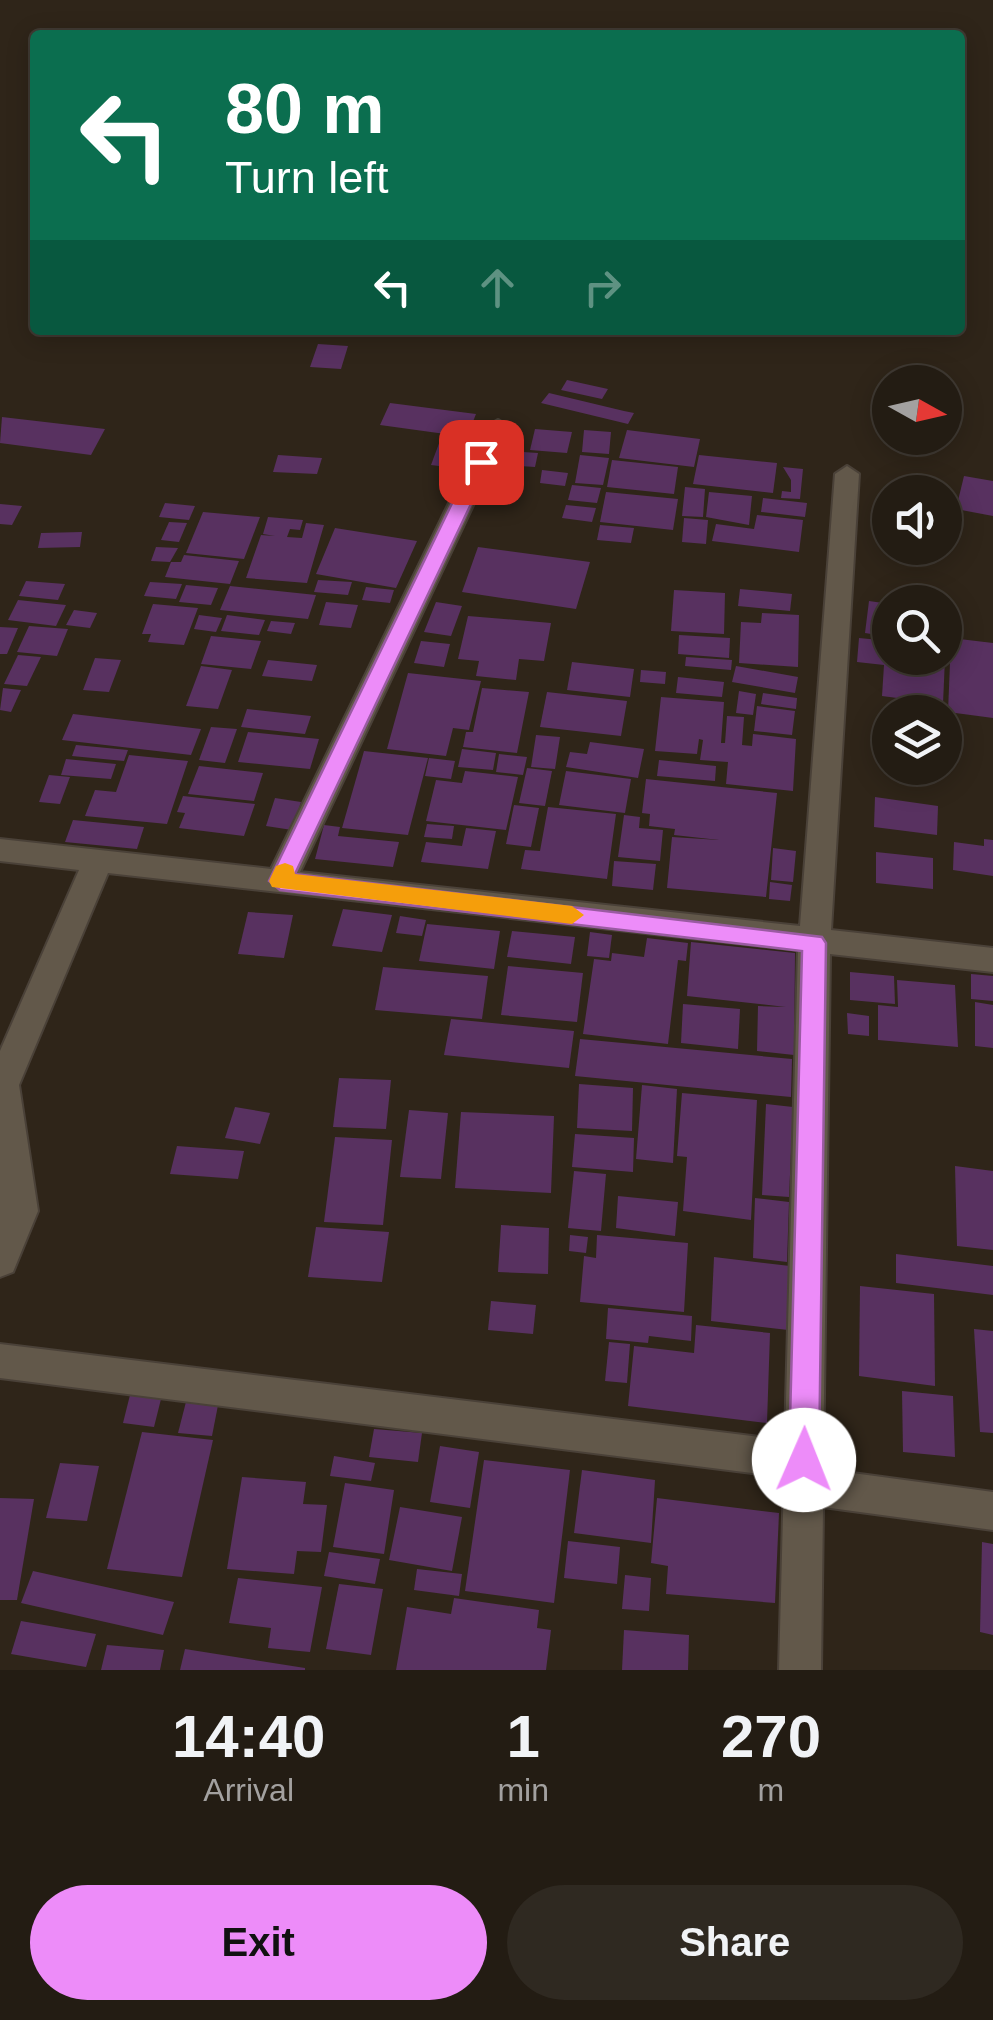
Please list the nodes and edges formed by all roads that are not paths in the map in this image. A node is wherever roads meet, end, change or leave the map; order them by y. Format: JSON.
{"nodes":[{"id":1,"x":498,"y":427,"type":"dead end"},
{"id":2,"x":848,"y":474,"type":"dead end"},
{"id":3,"x":0,"y":850,"type":"edge"},
{"id":4,"x":98,"y":860,"type":"junction"},
{"id":5,"x":280,"y":881,"type":"junction"},
{"id":6,"x":814,"y":943,"type":"junction"},
{"id":7,"x":993,"y":960,"type":"edge"},
{"id":8,"x":5,"y":1142,"type":"edge"},
{"id":9,"x":0,"y":1262,"type":"edge"},
{"id":10,"x":0,"y":1361,"type":"edge"},
{"id":11,"x":804,"y":1473,"type":"junction"},
{"id":12,"x":993,"y":1511,"type":"edge"},
{"id":13,"x":800,"y":1670,"type":"edge"}],
"edges":[{"from":1,"to":5,"type":"street"},
{"from":2,"to":6,"type":"street"},
{"from":3,"to":4,"type":"street"},
{"from":4,"to":5,"type":"street"},
{"from":4,"to":8,"type":"street"},
{"from":5,"to":6,"type":"street"},
{"from":6,"to":7,"type":"street"},
{"from":6,"to":11,"type":"street"},
{"from":8,"to":9,"type":"street"},
{"from":10,"to":11,"type":"street"},
{"from":11,"to":12,"type":"street"},
{"from":11,"to":13,"type":"street"}]}
